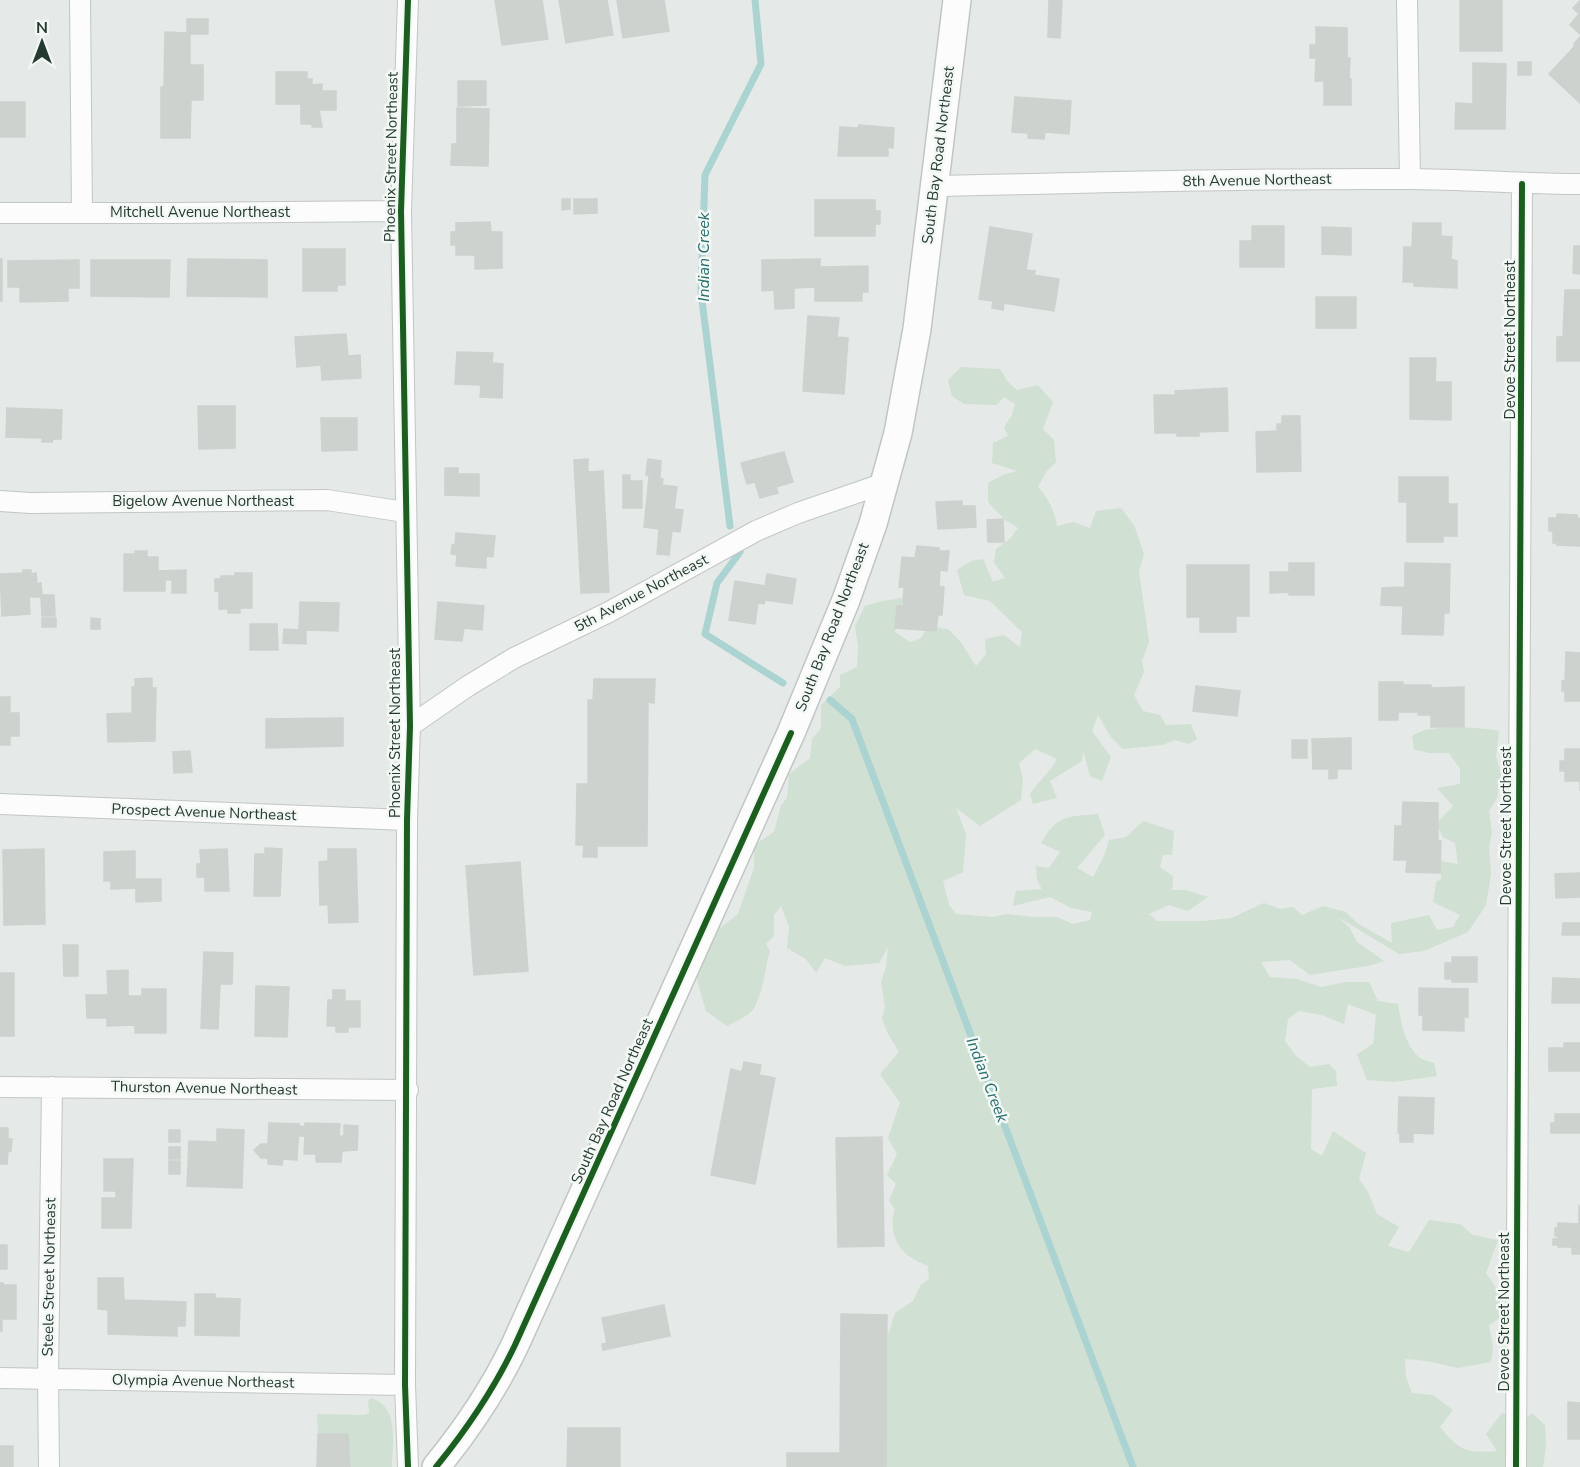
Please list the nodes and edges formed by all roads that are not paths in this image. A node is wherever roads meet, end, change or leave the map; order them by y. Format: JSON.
{"nodes":[{"id":1,"x":80,"y":0,"type":"edge"},
{"id":2,"x":408,"y":0,"type":"edge"},
{"id":3,"x":957,"y":0,"type":"edge"},
{"id":4,"x":1407,"y":0,"type":"edge"},
{"id":5,"x":1410,"y":179,"type":"junction"},
{"id":6,"x":1522,"y":184,"type":"junction"},
{"id":7,"x":1580,"y":184,"type":"edge"},
{"id":8,"x":934,"y":186,"type":"junction"},
{"id":9,"x":400,"y":211,"type":"junction"},
{"id":10,"x":0,"y":213,"type":"edge"},
{"id":11,"x":82,"y":213,"type":"junction"},
{"id":12,"x":885,"y":483,"type":"junction"},
{"id":13,"x":0,"y":501,"type":"edge"},
{"id":14,"x":405,"y":512,"type":"junction"},
{"id":15,"x":410,"y":726,"type":"junction"},
{"id":16,"x":0,"y":804,"type":"edge"},
{"id":17,"x":407,"y":819,"type":"junction"},
{"id":18,"x":0,"y":1087,"type":"edge"},
{"id":19,"x":51,"y":1087,"type":"junction"},
{"id":20,"x":408,"y":1090,"type":"junction"},
{"id":21,"x":0,"y":1378,"type":"edge"},
{"id":22,"x":48,"y":1378,"type":"junction"},
{"id":23,"x":405,"y":1385,"type":"junction"},
{"id":24,"x":49,"y":1467,"type":"edge"},
{"id":25,"x":408,"y":1467,"type":"edge"},
{"id":26,"x":436,"y":1467,"type":"edge"},
{"id":27,"x":1516,"y":1467,"type":"edge"}],
"edges":[{"from":1,"to":11,"type":"street"},
{"from":2,"to":9,"type":"street","name":"Phoenix Street Northeast"},
{"from":3,"to":8,"type":"street","name":"South Bay Road Northeast"},
{"from":4,"to":5,"type":"street"},
{"from":5,"to":6,"type":"street","name":"8th Avenue Northeast"},
{"from":5,"to":8,"type":"street","name":"8th Avenue Northeast"},
{"from":6,"to":7,"type":"street","name":"8th Avenue Northeast"},
{"from":6,"to":27,"type":"street","name":"Devoe Street Northeast"},
{"from":8,"to":12,"type":"street","name":"South Bay Road Northeast"},
{"from":9,"to":11,"type":"street","name":"Mitchell Avenue Northeast"},
{"from":9,"to":14,"type":"street","name":"Phoenix Street Northeast"},
{"from":10,"to":11,"type":"street","name":"Mitchell Avenue Northeast"},
{"from":12,"to":15,"type":"street","name":"5th Avenue Northeast"},
{"from":12,"to":26,"type":"street","name":"South Bay Road Northeast"},
{"from":13,"to":14,"type":"street","name":"Bigelow Avenue Northeast"},
{"from":14,"to":15,"type":"street","name":"Phoenix Street Northeast"},
{"from":15,"to":17,"type":"street","name":"Phoenix Street Northeast"},
{"from":16,"to":17,"type":"street","name":"Prospect Avenue Northeast"},
{"from":17,"to":20,"type":"street","name":"Phoenix Street Northeast"},
{"from":18,"to":19,"type":"street","name":"Thurston Avenue Northeast"},
{"from":19,"to":20,"type":"street","name":"Thurston Avenue Northeast"},
{"from":19,"to":22,"type":"street","name":"Steele Street Northeast"},
{"from":20,"to":23,"type":"street","name":"Phoenix Street Northeast"},
{"from":21,"to":22,"type":"street","name":"Olympia Avenue Northeast"},
{"from":22,"to":23,"type":"street","name":"Olympia Avenue Northeast"},
{"from":22,"to":24,"type":"street","name":"Steele Street Northeast"},
{"from":23,"to":25,"type":"street","name":"Phoenix Street Northeast"}]}
